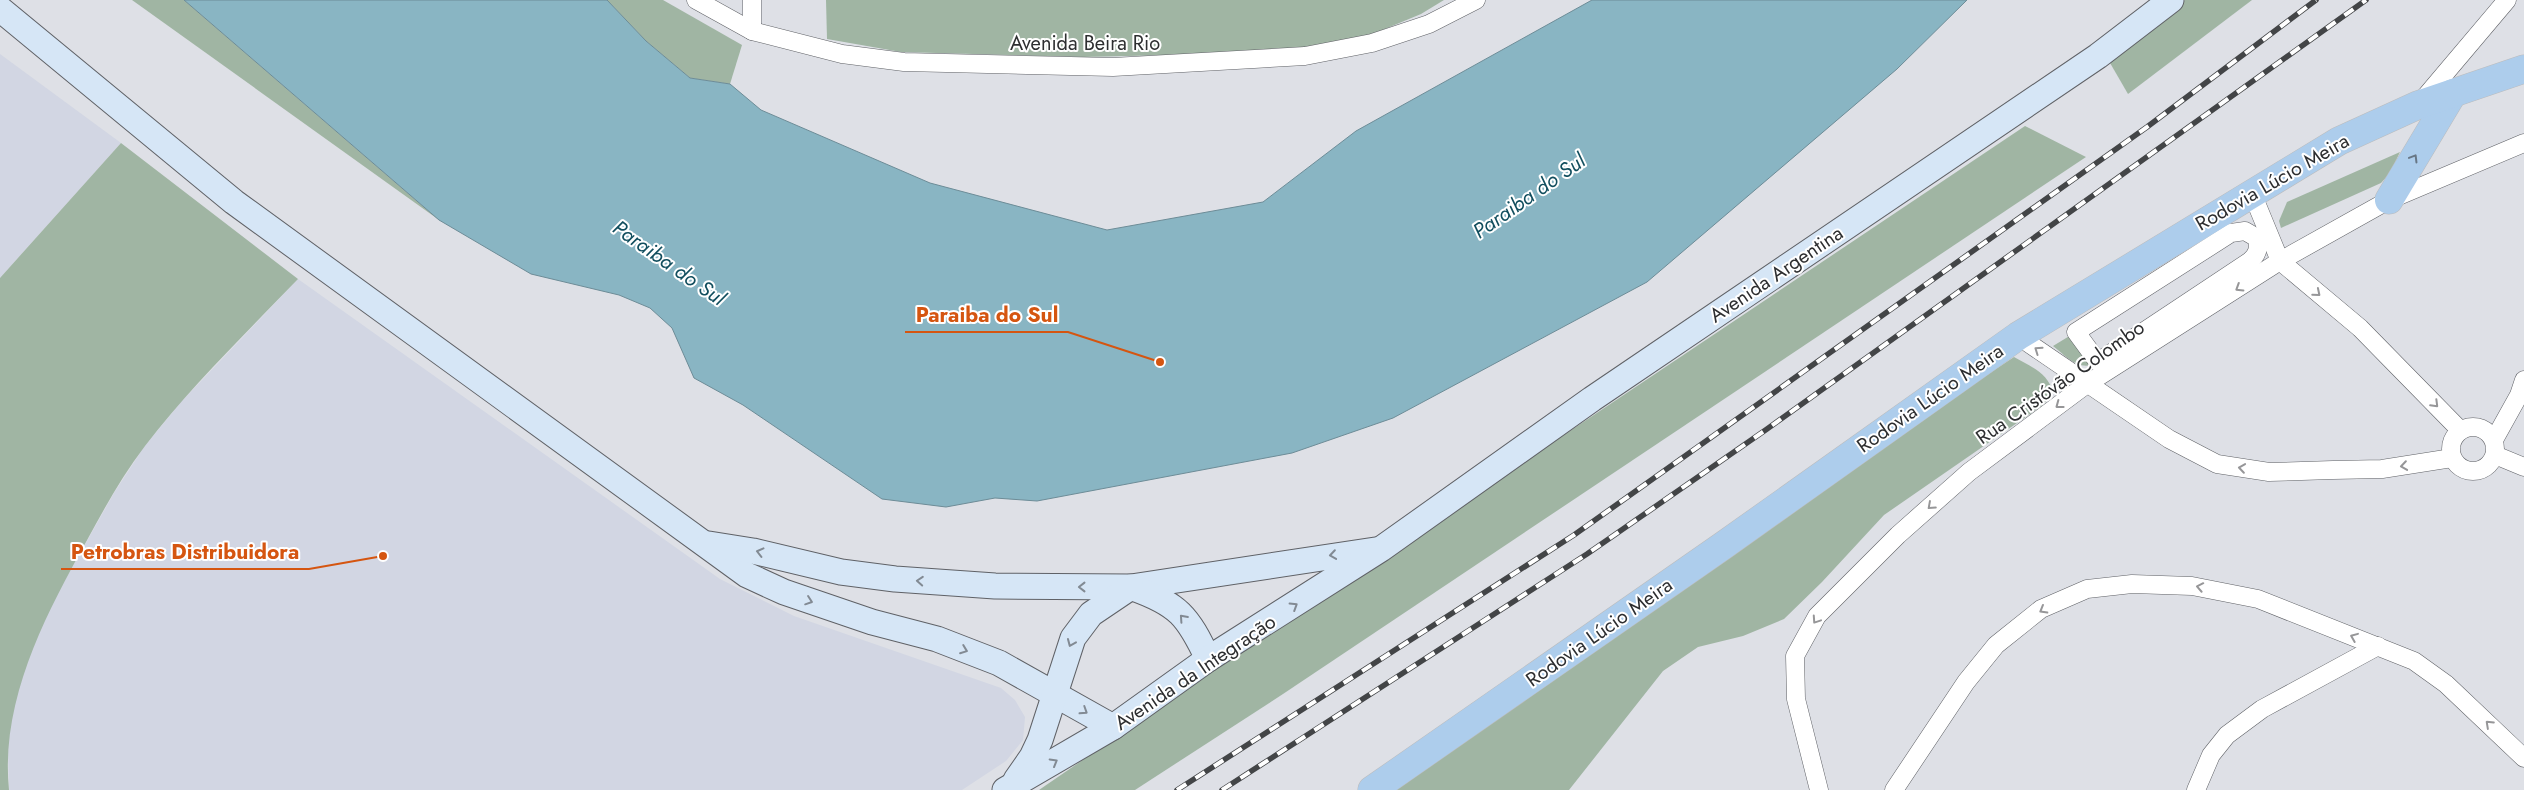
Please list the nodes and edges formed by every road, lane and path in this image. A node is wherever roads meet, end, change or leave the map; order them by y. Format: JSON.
{"nodes":[{"id":1,"x":696,"y":0,"type":"edge"},
{"id":2,"x":752,"y":0,"type":"edge"},
{"id":3,"x":1476,"y":0,"type":"edge"},
{"id":4,"x":2171,"y":0,"type":"edge"},
{"id":5,"x":2506,"y":0,"type":"edge"},
{"id":6,"x":0,"y":9,"type":"edge"},
{"id":7,"x":752,"y":32,"type":"junction"},
{"id":8,"x":2524,"y":69,"type":"edge"},
{"id":9,"x":2453,"y":93,"type":"junction"},
{"id":10,"x":2418,"y":105,"type":"junction"},
{"id":11,"x":2523,"y":148,"type":"edge"},
{"id":12,"x":2252,"y":193,"type":"junction"},
{"id":13,"x":2389,"y":200,"type":"junction"},
{"id":14,"x":2280,"y":262,"type":"junction"},
{"id":15,"x":2076,"y":332,"type":"joint"},
{"id":16,"x":2018,"y":336,"type":"junction"},
{"id":17,"x":2524,"y":380,"type":"edge"},
{"id":18,"x":2087,"y":384,"type":"junction"},
{"id":19,"x":2460,"y":430,"type":"junction"},
{"id":20,"x":2494,"y":447,"type":"junction"},
{"id":21,"x":2452,"y":458,"type":"junction"},
{"id":22,"x":2524,"y":467,"type":"edge"},
{"id":23,"x":706,"y":544,"type":"junction"},
{"id":24,"x":1381,"y":549,"type":"junction"},
{"id":25,"x":1131,"y":587,"type":"junction"},
{"id":26,"x":2378,"y":646,"type":"junction"},
{"id":27,"x":1208,"y":659,"type":"junction"},
{"id":28,"x":1056,"y":694,"type":"junction"},
{"id":29,"x":1113,"y":727,"type":"junction"},
{"id":30,"x":2524,"y":758,"type":"edge"},
{"id":31,"x":1008,"y":788,"type":"edge"},
{"id":32,"x":1372,"y":790,"type":"edge"},
{"id":33,"x":1819,"y":790,"type":"edge"},
{"id":34,"x":1894,"y":790,"type":"edge"},
{"id":35,"x":2196,"y":790,"type":"edge"}],
"edges":[{"from":1,"to":7,"type":"street","name":"Avenida Beira Rio"},
{"from":2,"to":7,"type":"street"},
{"from":3,"to":7,"type":"street","name":"Avenida Beira Rio"},
{"from":4,"to":24,"type":"street","name":"Avenida Argentina"},
{"from":5,"to":10,"type":"street"},
{"from":6,"to":23,"type":"street"},
{"from":8,"to":9,"type":"main road","name":"Rodovia Lúcio Meira"},
{"from":9,"to":10,"type":"main road","name":"Rodovia Lúcio Meira"},
{"from":13,"to":9,"type":"main road","one_way":true},
{"from":10,"to":12,"type":"main road","name":"Rodovia Lúcio Meira"},
{"from":11,"to":13,"type":"street","name":"Rua Cristóvão Colombo"},
{"from":12,"to":14,"type":"street"},
{"from":12,"to":16,"type":"main road","name":"Rodovia Lúcio Meira"},
{"from":13,"to":14,"type":"street","name":"Rua Cristóvão Colombo"},
{"from":14,"to":18,"type":"street","name":"Rua Cristóvão Colombo","one_way":true},
{"from":14,"to":19,"type":"street","one_way":true},
{"from":15,"to":15,"type":"street"},
{"from":18,"to":16,"type":"street","one_way":true},
{"from":16,"to":32,"type":"main road","name":"Rodovia Lúcio Meira"},
{"from":17,"to":20,"type":"street"},
{"from":21,"to":18,"type":"street","one_way":true},
{"from":18,"to":33,"type":"street","name":"Rua Cristóvão Colombo","one_way":true},
{"from":19,"to":20,"type":"street"},
{"from":19,"to":21,"type":"street"},
{"from":20,"to":21,"type":"street"},
{"from":20,"to":22,"type":"street"},
{"from":25,"to":23,"type":"street","one_way":true},
{"from":23,"to":28,"type":"street","one_way":true},
{"from":24,"to":25,"type":"street","one_way":true},
{"from":27,"to":24,"type":"street","name":"Avenida da Integração","one_way":true},
{"from":27,"to":25,"type":"street","one_way":true},
{"from":25,"to":28,"type":"street","one_way":true},
{"from":30,"to":26,"type":"street","one_way":true},
{"from":26,"to":34,"type":"street","one_way":true},
{"from":26,"to":35,"type":"street"},
{"from":27,"to":29,"type":"street","name":"Avenida da Integração"},
{"from":28,"to":29,"type":"street","one_way":true},
{"from":28,"to":31,"type":"street"},
{"from":31,"to":29,"type":"street","name":"Avenida da Integração","one_way":true}]}
